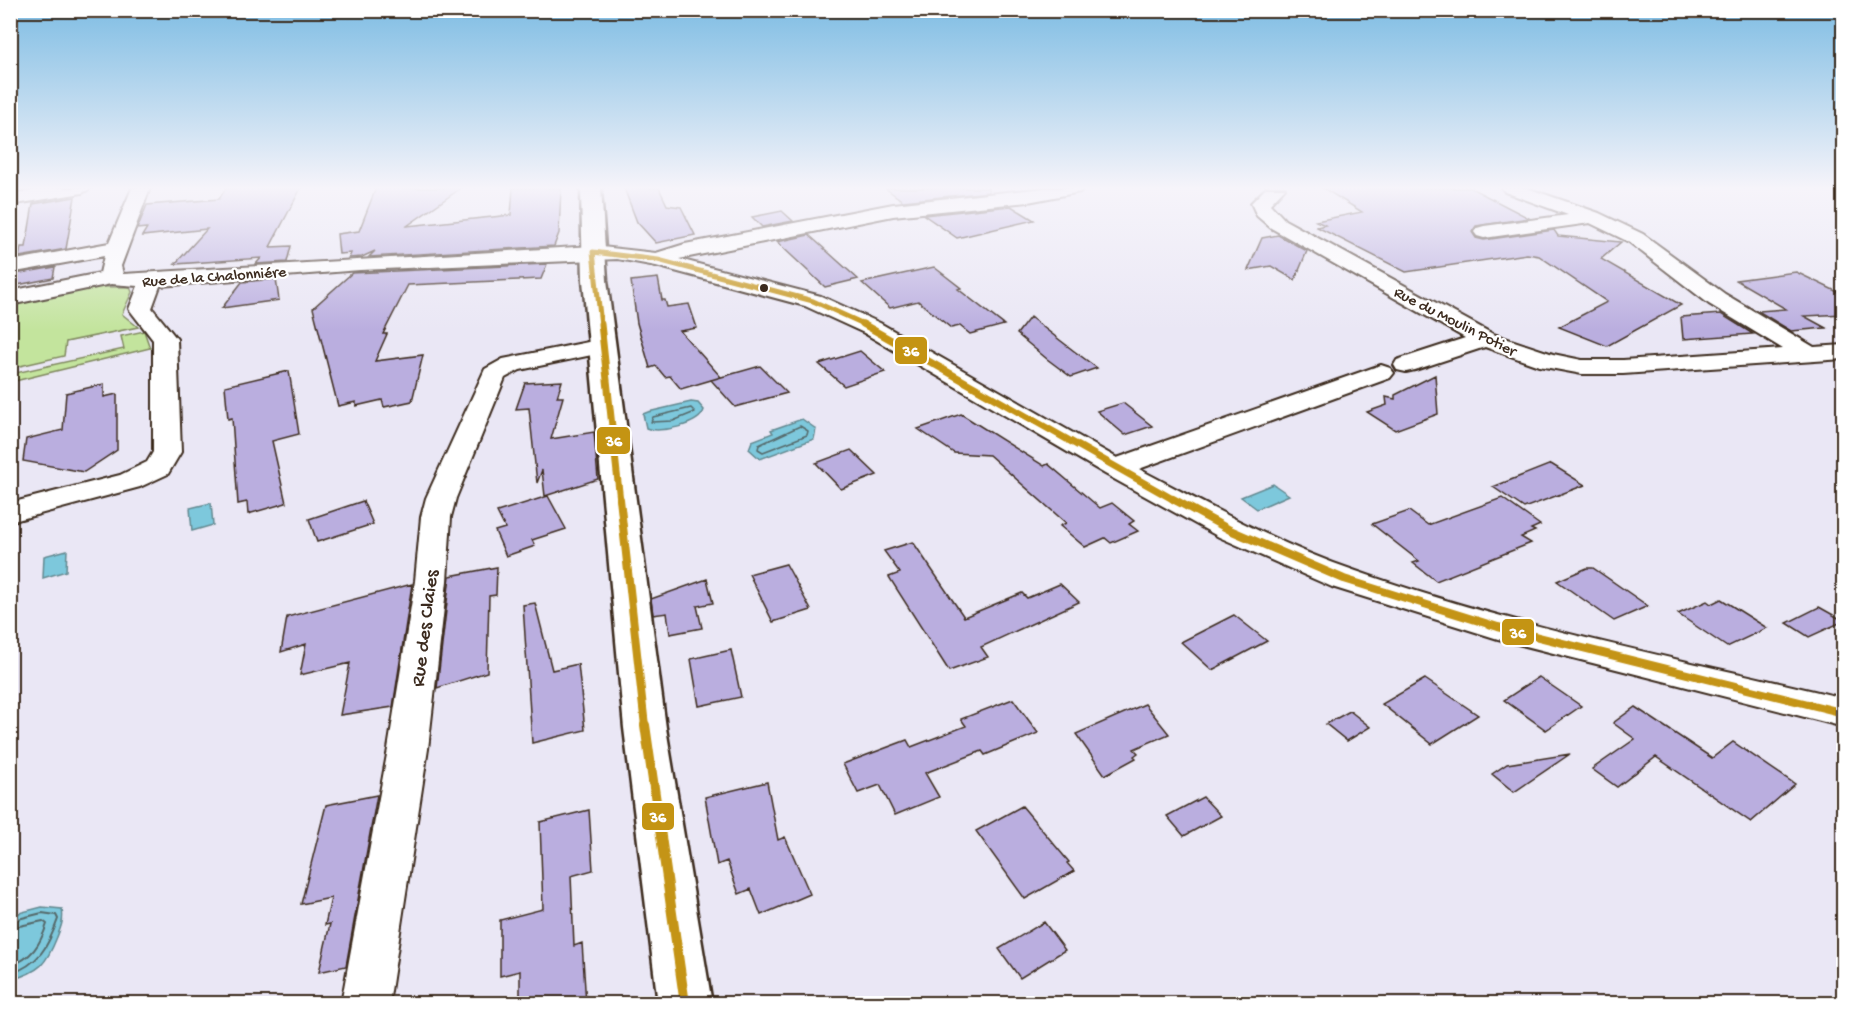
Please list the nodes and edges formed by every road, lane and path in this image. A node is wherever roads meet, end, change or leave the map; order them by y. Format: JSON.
{"nodes":[{"id":1,"x":123,"y":235,"type":"edge"},
{"id":2,"x":592,"y":235,"type":"edge"},
{"id":3,"x":761,"y":235,"type":"edge"},
{"id":4,"x":1301,"y":235,"type":"edge"},
{"id":5,"x":1630,"y":235,"type":"edge"},
{"id":6,"x":118,"y":247,"type":"junction"},
{"id":7,"x":593,"y":252,"type":"junction"},
{"id":8,"x":658,"y":260,"type":"junction"},
{"id":9,"x":10,"y":267,"type":"edge"},
{"id":10,"x":111,"y":277,"type":"junction"},
{"id":11,"x":152,"y":280,"type":"junction"},
{"id":12,"x":10,"y":298,"type":"edge"},
{"id":13,"x":1485,"y":339,"type":"junction"},
{"id":14,"x":603,"y":346,"type":"junction"},
{"id":15,"x":1844,"y":352,"type":"edge"},
{"id":16,"x":1807,"y":354,"type":"junction"},
{"id":17,"x":1115,"y":468,"type":"junction"},
{"id":18,"x":10,"y":513,"type":"edge"},
{"id":19,"x":1844,"y":713,"type":"edge"},
{"id":20,"x":365,"y":1004,"type":"edge"},
{"id":21,"x":685,"y":1004,"type":"edge"}],
"edges":[{"from":1,"to":6,"type":"street"},
{"from":2,"to":7,"type":"main road"},
{"from":3,"to":8,"type":"street"},
{"from":4,"to":13,"type":"street","name":"Rue du Moulin Potier"},
{"from":5,"to":16,"type":"street"},
{"from":6,"to":9,"type":"street"},
{"from":6,"to":10,"type":"street"},
{"from":7,"to":8,"type":"street","name":"Rue de la Chalonniére"},
{"from":7,"to":11,"type":"street","name":"Rue de la Chalonniére"},
{"from":7,"to":14,"type":"main road"},
{"from":8,"to":17,"type":"street","name":"Rue de la Chalonniére"},
{"from":10,"to":11,"type":"street","name":"Rue de la Chalonniére"},
{"from":10,"to":12,"type":"street","name":"Rue de la Chalonniére"},
{"from":11,"to":18,"type":"street"},
{"from":13,"to":16,"type":"street","name":"Rue du Moulin Potier"},
{"from":13,"to":17,"type":"street"},
{"from":14,"to":20,"type":"street","name":"Rue des Claies"},
{"from":14,"to":21,"type":"main road"},
{"from":15,"to":16,"type":"street","name":"Rue du Moulin Potier"},
{"from":17,"to":19,"type":"street","name":"Rue de la Chalonniére"}]}
